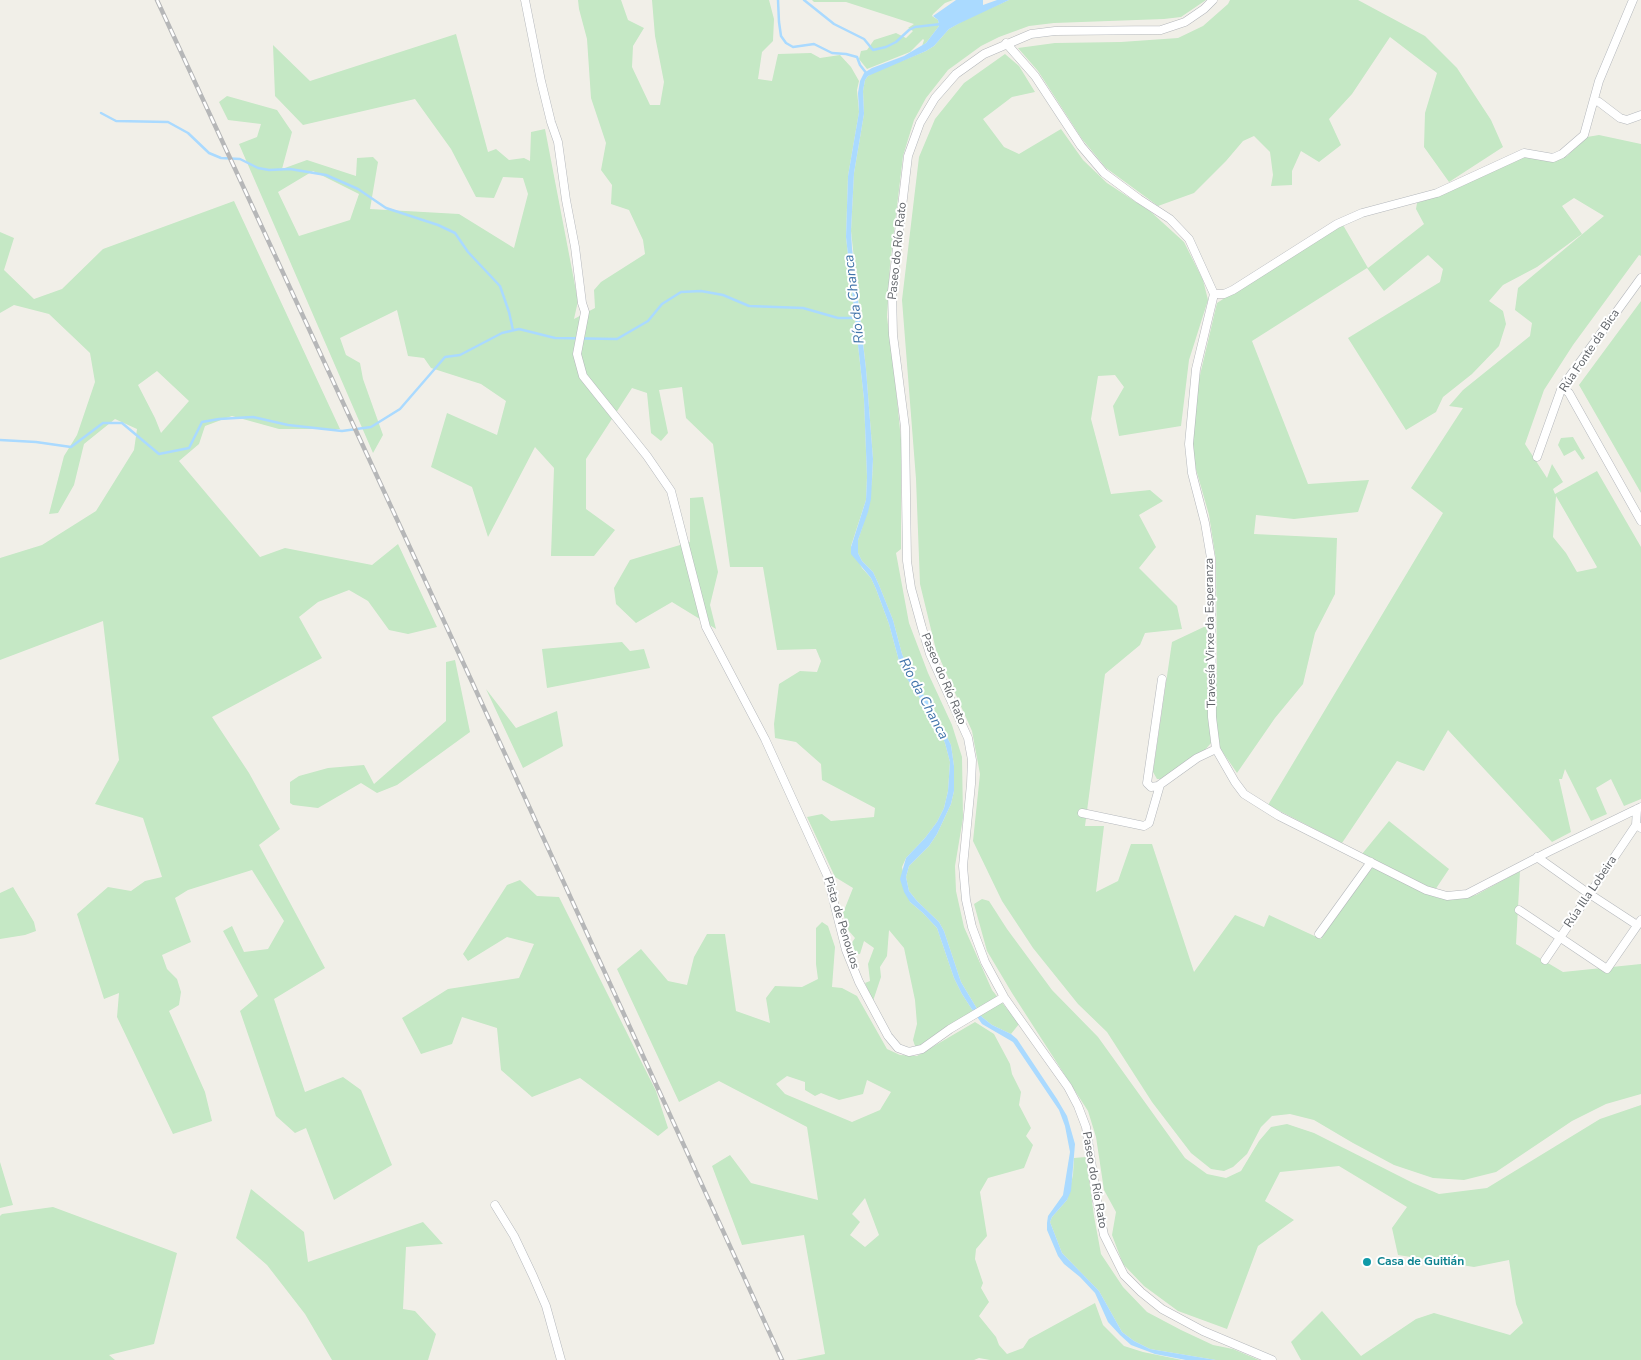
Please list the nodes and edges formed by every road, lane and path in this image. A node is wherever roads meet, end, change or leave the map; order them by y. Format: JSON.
{"nodes":[{"id":1,"x":525,"y":0,"type":"edge"},
{"id":2,"x":1213,"y":0,"type":"edge"},
{"id":3,"x":1633,"y":0,"type":"edge"},
{"id":4,"x":1006,"y":43,"type":"junction"},
{"id":5,"x":1594,"y":101,"type":"junction"},
{"id":6,"x":1641,"y":115,"type":"edge"},
{"id":7,"x":1641,"y":278,"type":"edge"},
{"id":8,"x":1214,"y":294,"type":"junction"},
{"id":9,"x":1562,"y":387,"type":"junction"},
{"id":10,"x":1537,"y":457,"type":"dead end"},
{"id":11,"x":1641,"y":521,"type":"edge"},
{"id":12,"x":1162,"y":679,"type":"dead end"},
{"id":13,"x":1216,"y":749,"type":"junction"},
{"id":14,"x":1160,"y":785,"type":"junction"},
{"id":15,"x":1639,"y":808,"type":"edge"},
{"id":16,"x":1082,"y":813,"type":"dead end"},
{"id":17,"x":1639,"y":826,"type":"edge"},
{"id":18,"x":1537,"y":857,"type":"junction"},
{"id":19,"x":1371,"y":862,"type":"junction"},
{"id":20,"x":1590,"y":894,"type":"junction"},
{"id":21,"x":1519,"y":910,"type":"dead end"},
{"id":22,"x":1639,"y":922,"type":"edge"},
{"id":23,"x":1319,"y":934,"type":"dead end"},
{"id":24,"x":1560,"y":937,"type":"junction"},
{"id":25,"x":1544,"y":960,"type":"dead end"},
{"id":26,"x":1004,"y":997,"type":"junction"},
{"id":27,"x":495,"y":1205,"type":"dead end"},
{"id":28,"x":561,"y":1360,"type":"edge"},
{"id":29,"x":1272,"y":1360,"type":"edge"}],
"edges":[{"from":1,"to":26,"type":"street","name":"Pista de Penoulos"},
{"from":2,"to":4,"type":"street","name":"Paseo do Río Rato"},
{"from":3,"to":5,"type":"street"},
{"from":4,"to":8,"type":"street"},
{"from":4,"to":26,"type":"street","name":"Paseo do Río Rato"},
{"from":5,"to":6,"type":"street"},
{"from":5,"to":8,"type":"street"},
{"from":7,"to":9,"type":"street","name":"Rúa Fonte da Bica"},
{"from":8,"to":13,"type":"street","name":"Travesía Virxe da Esperanza"},
{"from":9,"to":10,"type":"street","name":"Rúa Fonte da Bica"},
{"from":9,"to":11,"type":"street"},
{"from":12,"to":14,"type":"street"},
{"from":13,"to":14,"type":"street"},
{"from":13,"to":19,"type":"street","name":"Travesía Virxe da Esperanza"},
{"from":14,"to":16,"type":"street"},
{"from":15,"to":17,"type":"street"},
{"from":15,"to":18,"type":"street","name":"Travesía Virxe da Esperanza"},
{"from":17,"to":20,"type":"street","name":"Rúa Illa Lobeira"},
{"from":18,"to":19,"type":"street","name":"Travesía Virxe da Esperanza"},
{"from":18,"to":20,"type":"street"},
{"from":19,"to":23,"type":"street"},
{"from":20,"to":22,"type":"street"},
{"from":20,"to":24,"type":"street","name":"Rúa Illa Lobeira"},
{"from":21,"to":24,"type":"street"},
{"from":22,"to":24,"type":"street"},
{"from":24,"to":25,"type":"street","name":"Rúa Illa Lobeira"},
{"from":26,"to":29,"type":"street","name":"Paseo do Río Rato"},
{"from":27,"to":28,"type":"street"}]}
